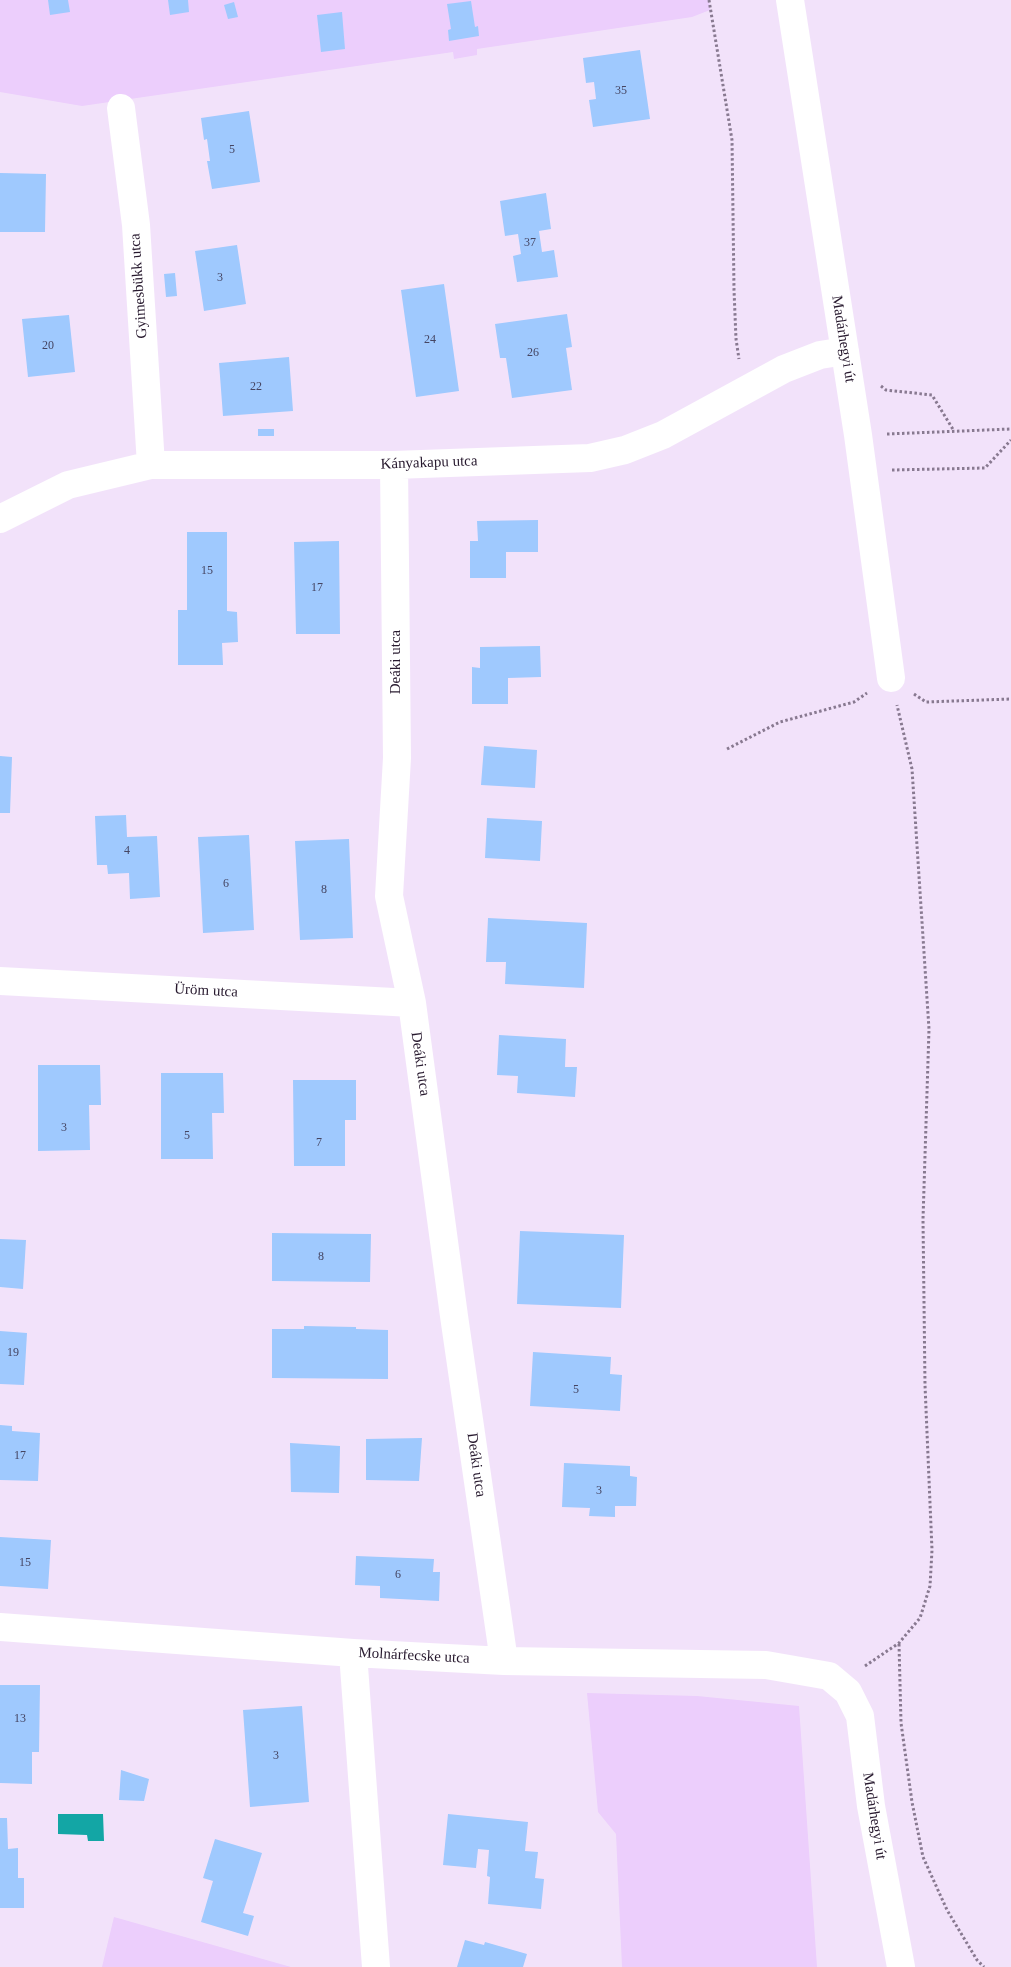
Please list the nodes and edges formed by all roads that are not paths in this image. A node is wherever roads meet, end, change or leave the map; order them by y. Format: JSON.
{"nodes":[{"id":1,"x":790,"y":0,"type":"edge"},
{"id":2,"x":121,"y":108,"type":"dead end"},
{"id":3,"x":846,"y":357,"type":"junction"},
{"id":4,"x":394,"y":464,"type":"junction"},
{"id":5,"x":151,"y":465,"type":"junction"},
{"id":6,"x":0,"y":520,"type":"edge"},
{"id":7,"x":891,"y":678,"type":"road end"},
{"id":8,"x":0,"y":981,"type":"edge"},
{"id":9,"x":412,"y":1003,"type":"junction"},
{"id":10,"x":0,"y":1627,"type":"edge"},
{"id":11,"x":353,"y":1653,"type":"junction"},
{"id":12,"x":504,"y":1661,"type":"junction"},
{"id":13,"x":829,"y":1676,"type":"joint"},
{"id":14,"x":376,"y":1967,"type":"edge"},
{"id":15,"x":901,"y":1967,"type":"edge"}],
"edges":[{"from":1,"to":3,"type":"street","name":"Madárhegyi út"},
{"from":2,"to":5,"type":"street","name":"Gyimesbükk utca"},
{"from":3,"to":4,"type":"street","name":"Kányakapu utca"},
{"from":3,"to":7,"type":"street","name":"Madárhegyi út"},
{"from":4,"to":5,"type":"street","name":"Kányakapu utca"},
{"from":4,"to":9,"type":"street","name":"Deáki utca"},
{"from":5,"to":6,"type":"street","name":"Kányakapu utca"},
{"from":8,"to":9,"type":"street","name":"Üröm utca"},
{"from":9,"to":12,"type":"street","name":"Deáki utca"},
{"from":10,"to":11,"type":"street","name":"Molnárfecske utca"},
{"from":11,"to":12,"type":"street","name":"Molnárfecske utca"},
{"from":11,"to":14,"type":"street"},
{"from":12,"to":13,"type":"street","name":"Molnárfecske utca"},
{"from":13,"to":15,"type":"street","name":"Madárhegyi út"}]}
